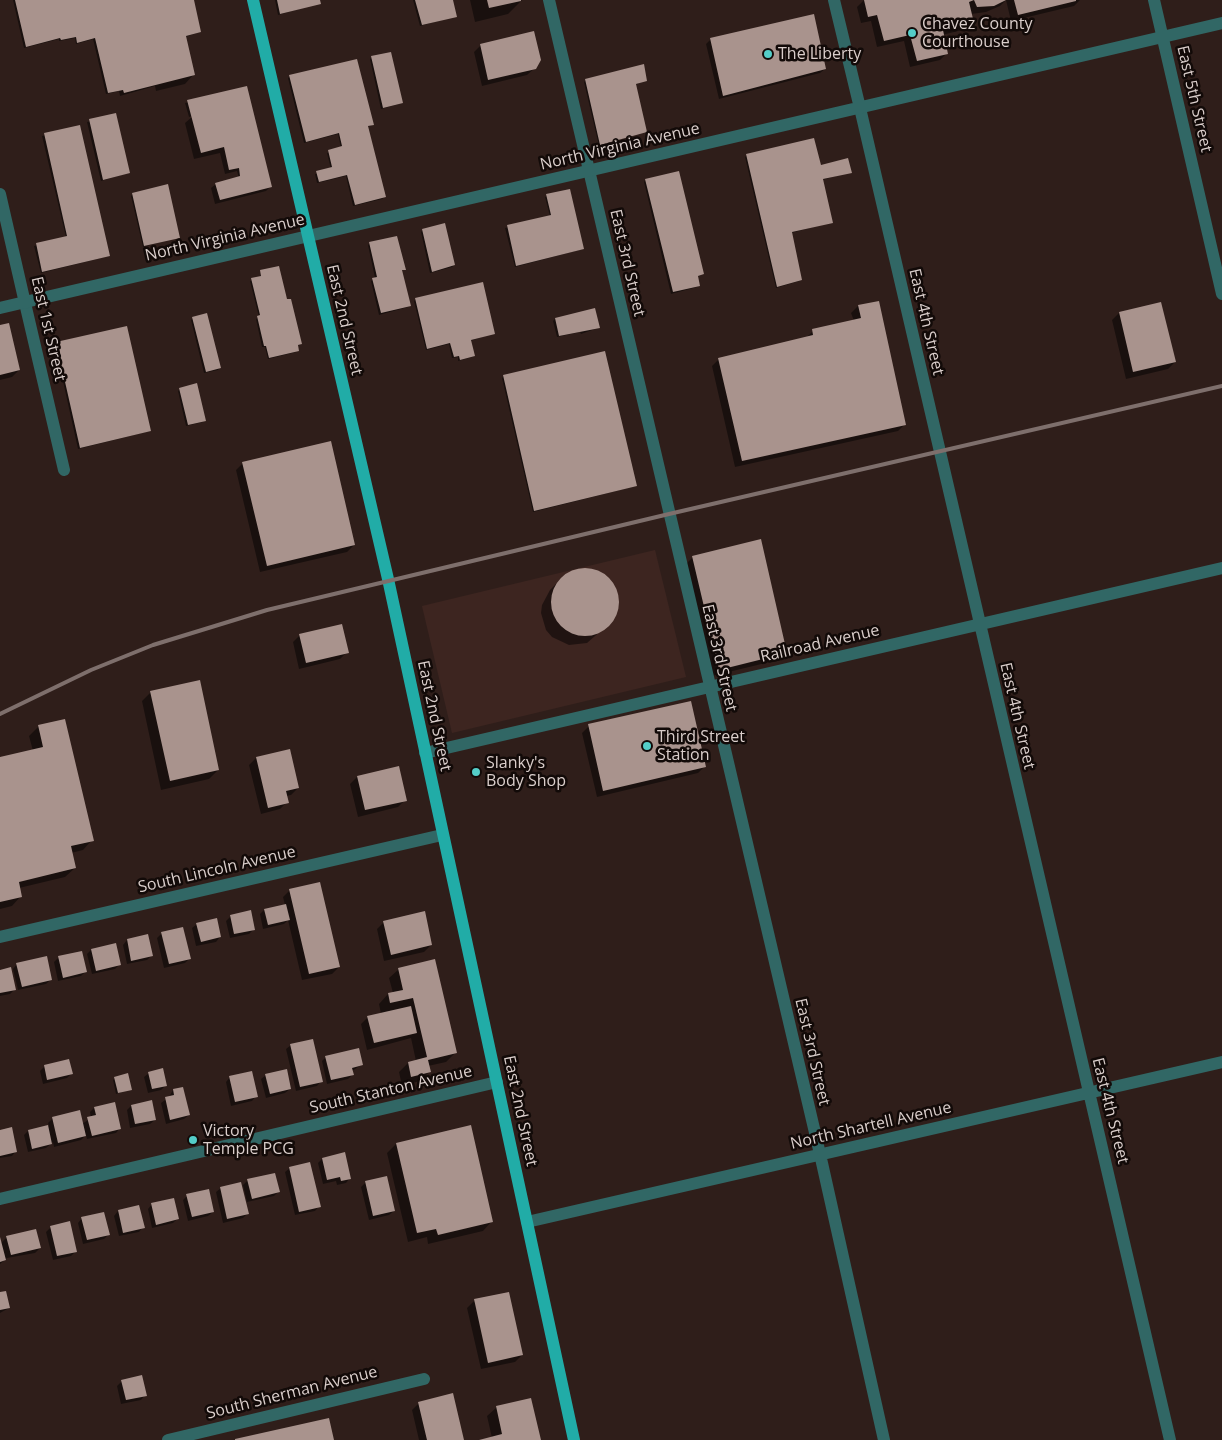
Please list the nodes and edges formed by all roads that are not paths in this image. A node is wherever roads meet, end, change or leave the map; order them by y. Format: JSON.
{"nodes":[{"id":1,"x":253,"y":0,"type":"edge"},
{"id":2,"x":549,"y":0,"type":"edge"},
{"id":3,"x":834,"y":0,"type":"edge"},
{"id":4,"x":1154,"y":0,"type":"edge"},
{"id":5,"x":1222,"y":23,"type":"edge"},
{"id":6,"x":1163,"y":37,"type":"junction"},
{"id":7,"x":860,"y":108,"type":"junction"},
{"id":8,"x":589,"y":171,"type":"junction"},
{"id":9,"x":0,"y":194,"type":"edge"},
{"id":10,"x":308,"y":236,"type":"junction"},
{"id":11,"x":1222,"y":294,"type":"edge"},
{"id":12,"x":25,"y":303,"type":"junction"},
{"id":13,"x":0,"y":308,"type":"edge"},
{"id":14,"x":64,"y":470,"type":"dead end"},
{"id":15,"x":1222,"y":568,"type":"edge"},
{"id":16,"x":979,"y":624,"type":"junction"},
{"id":17,"x":709,"y":686,"type":"junction"},
{"id":18,"x":425,"y":753,"type":"junction"},
{"id":19,"x":442,"y":835,"type":"junction"},
{"id":20,"x":0,"y":938,"type":"edge"},
{"id":21,"x":1222,"y":1062,"type":"edge"},
{"id":22,"x":497,"y":1082,"type":"junction"},
{"id":23,"x":1088,"y":1093,"type":"junction"},
{"id":24,"x":820,"y":1154,"type":"junction"},
{"id":25,"x":0,"y":1199,"type":"edge"},
{"id":26,"x":527,"y":1222,"type":"junction"},
{"id":27,"x":424,"y":1379,"type":"dead end"},
{"id":28,"x":168,"y":1440,"type":"edge"},
{"id":29,"x":574,"y":1440,"type":"edge"},
{"id":30,"x":884,"y":1440,"type":"edge"},
{"id":31,"x":1170,"y":1440,"type":"edge"}],
"edges":[{"from":1,"to":10,"type":"main road","name":"East 2nd Street"},
{"from":2,"to":8,"type":"street","name":"East 3rd Street"},
{"from":3,"to":7,"type":"street","name":"East 4th Street"},
{"from":4,"to":6,"type":"street","name":"East 5th Street"},
{"from":5,"to":6,"type":"street","name":"North Virginia Avenue"},
{"from":6,"to":7,"type":"street","name":"North Virginia Avenue"},
{"from":6,"to":11,"type":"street","name":"East 5th Street"},
{"from":7,"to":8,"type":"street","name":"North Virginia Avenue"},
{"from":7,"to":16,"type":"street","name":"East 4th Street"},
{"from":8,"to":10,"type":"street","name":"North Virginia Avenue"},
{"from":8,"to":17,"type":"street","name":"East 3rd Street"},
{"from":9,"to":12,"type":"street","name":"East 1st Street"},
{"from":10,"to":12,"type":"street","name":"North Virginia Avenue"},
{"from":10,"to":18,"type":"main road","name":"East 2nd Street"},
{"from":12,"to":13,"type":"street","name":"North Virginia Avenue"},
{"from":12,"to":14,"type":"street","name":"East 1st Street"},
{"from":15,"to":16,"type":"street","name":"Railroad Avenue"},
{"from":16,"to":17,"type":"street","name":"Railroad Avenue"},
{"from":16,"to":23,"type":"street","name":"East 4th Street"},
{"from":17,"to":18,"type":"street","name":"Railroad Avenue"},
{"from":17,"to":24,"type":"street","name":"East 3rd Street"},
{"from":18,"to":19,"type":"main road","name":"East 2nd Street"},
{"from":19,"to":20,"type":"street","name":"South Lincoln Avenue"},
{"from":19,"to":22,"type":"main road","name":"East 2nd Street"},
{"from":21,"to":23,"type":"street","name":"North Shartell Avenue"},
{"from":22,"to":25,"type":"street","name":"South Stanton Avenue"},
{"from":22,"to":26,"type":"main road","name":"East 2nd Street"},
{"from":23,"to":24,"type":"street","name":"North Shartell Avenue"},
{"from":23,"to":31,"type":"street","name":"East 4th Street"},
{"from":24,"to":26,"type":"street","name":"North Shartell Avenue"},
{"from":24,"to":30,"type":"street","name":"East 3rd Street"},
{"from":26,"to":29,"type":"main road","name":"East 2nd Street"},
{"from":27,"to":28,"type":"street","name":"South Sherman Avenue"}]}
